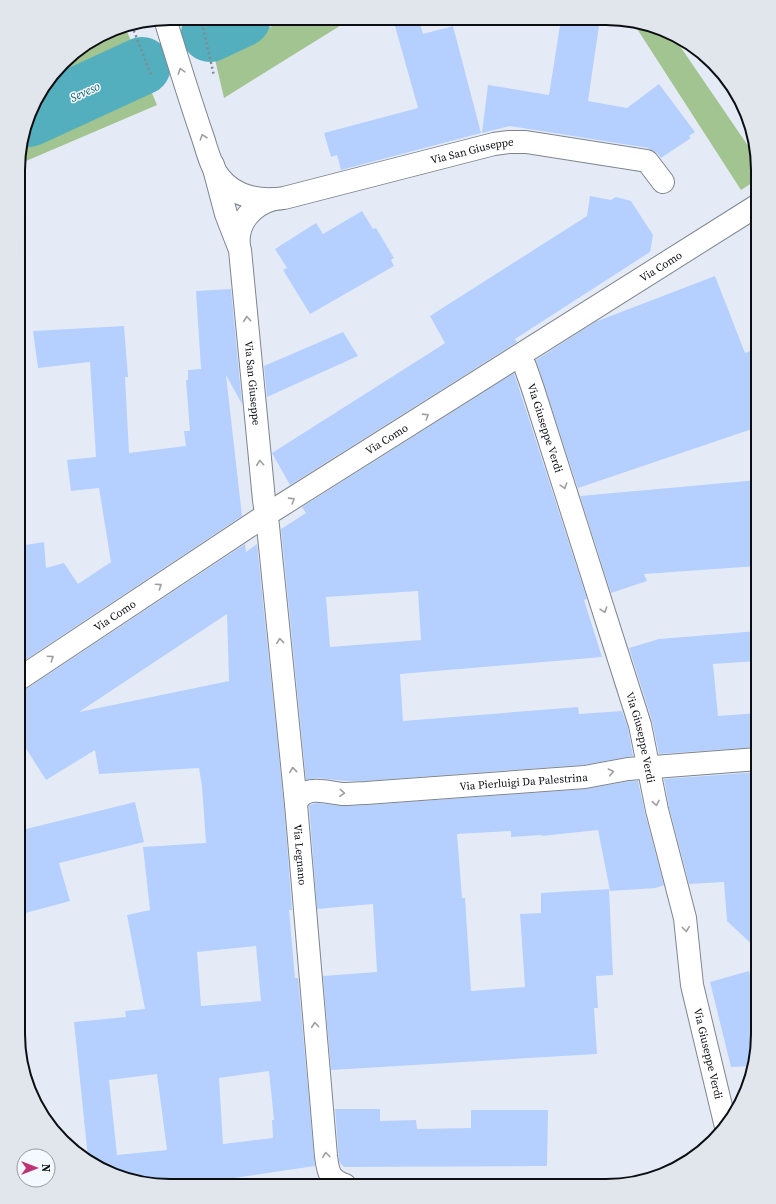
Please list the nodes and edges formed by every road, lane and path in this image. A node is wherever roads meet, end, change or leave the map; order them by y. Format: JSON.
{"nodes":[{"id":1,"x":167,"y":25,"type":"edge"},
{"id":2,"x":203,"y":25,"type":"edge"},
{"id":3,"x":133,"y":30,"type":"edge"},
{"id":4,"x":215,"y":77,"type":"dead end"},
{"id":5,"x":153,"y":82,"type":"dead end"},
{"id":6,"x":213,"y":165,"type":"junction"},
{"id":7,"x":663,"y":182,"type":"dead end"},
{"id":8,"x":274,"y":199,"type":"junction"},
{"id":9,"x":751,"y":210,"type":"edge"},
{"id":10,"x":240,"y":250,"type":"junction"},
{"id":11,"x":519,"y":357,"type":"junction"},
{"id":12,"x":266,"y":515,"type":"junction"},
{"id":13,"x":25,"y":674,"type":"edge"},
{"id":14,"x":751,"y":760,"type":"edge"},
{"id":15,"x":650,"y":767,"type":"junction"},
{"id":16,"x":296,"y":804,"type":"junction"},
{"id":17,"x":724,"y":1118,"type":"edge"},
{"id":18,"x":334,"y":1179,"type":"edge"}],
"edges":[{"from":6,"to":1,"type":"street","one_way":true},
{"from":2,"to":4,"type":"path"},
{"from":3,"to":5,"type":"path"},
{"from":6,"to":8,"type":"street","name":"Via San Giuseppe"},
{"from":6,"to":10,"type":"street","name":"Via San Giuseppe"},
{"from":7,"to":8,"type":"street","name":"Via San Giuseppe"},
{"from":8,"to":10,"type":"street","name":"Via San Giuseppe"},
{"from":9,"to":11,"type":"street","name":"Via Como"},
{"from":12,"to":10,"type":"street","name":"Via San Giuseppe","one_way":true},
{"from":12,"to":11,"type":"street","name":"Via Como","one_way":true},
{"from":11,"to":15,"type":"street","name":"Via Giuseppe Verdi","one_way":true},
{"from":13,"to":12,"type":"street","name":"Via Como","one_way":true},
{"from":16,"to":12,"type":"street","name":"Via Legnano","one_way":true},
{"from":14,"to":15,"type":"street","name":"Via Pierluigi Da Palestrina"},
{"from":16,"to":15,"type":"street","name":"Via Pierluigi Da Palestrina","one_way":true},
{"from":15,"to":17,"type":"street","name":"Via Giuseppe Verdi","one_way":true},
{"from":18,"to":16,"type":"street","name":"Via Legnano","one_way":true}]}
